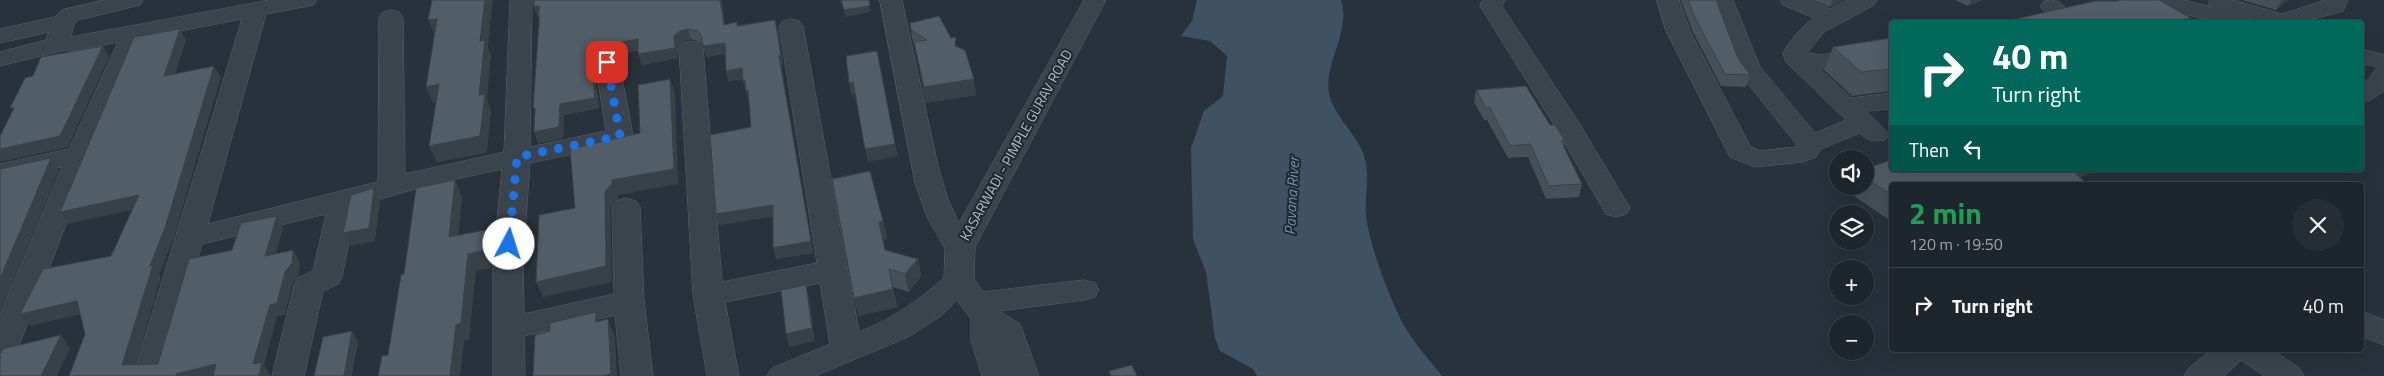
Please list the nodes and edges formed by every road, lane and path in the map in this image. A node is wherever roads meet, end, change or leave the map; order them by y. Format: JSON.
{"nodes":[{"id":1,"x":132,"y":0,"type":"edge"},
{"id":2,"x":306,"y":0,"type":"edge"},
{"id":3,"x":521,"y":0,"type":"edge"},
{"id":4,"x":891,"y":0,"type":"edge"},
{"id":5,"x":1095,"y":0,"type":"edge"},
{"id":6,"x":1494,"y":0,"type":"edge"},
{"id":7,"x":1668,"y":0,"type":"edge"},
{"id":8,"x":1722,"y":0,"type":"edge"},
{"id":9,"x":1791,"y":0,"type":"edge"},
{"id":10,"x":1866,"y":0,"type":"edge"},
{"id":11,"x":2159,"y":0,"type":"edge"},
{"id":12,"x":2210,"y":0,"type":"edge"},
{"id":13,"x":2338,"y":0,"type":"edge"},
{"id":14,"x":2047,"y":2,"type":"edge"},
{"id":15,"x":2137,"y":8,"type":"edge"},
{"id":16,"x":256,"y":10,"type":"junction"},
{"id":17,"x":391,"y":17,"type":"dead end"},
{"id":18,"x":1832,"y":18,"type":"junction"},
{"id":19,"x":2077,"y":20,"type":"edge"},
{"id":20,"x":2179,"y":20,"type":"edge"},
{"id":21,"x":2231,"y":20,"type":"edge"},
{"id":22,"x":2278,"y":20,"type":"edge"},
{"id":23,"x":2288,"y":20,"type":"edge"},
{"id":24,"x":791,"y":26,"type":"dead end"},
{"id":25,"x":134,"y":32,"type":"junction"},
{"id":26,"x":64,"y":33,"type":"junction"},
{"id":27,"x":0,"y":36,"type":"edge"},
{"id":28,"x":691,"y":48,"type":"dead end"},
{"id":29,"x":1889,"y":51,"type":"edge"},
{"id":30,"x":2364,"y":57,"type":"edge"},
{"id":31,"x":0,"y":59,"type":"edge"},
{"id":32,"x":607,"y":62,"type":"dead end"},
{"id":33,"x":1798,"y":62,"type":"junction"},
{"id":34,"x":2384,"y":62,"type":"edge"},
{"id":35,"x":2384,"y":73,"type":"edge"},
{"id":36,"x":2364,"y":93,"type":"edge"},
{"id":37,"x":1889,"y":101,"type":"edge"},
{"id":38,"x":1844,"y":106,"type":"junction"},
{"id":39,"x":1810,"y":144,"type":"junction"},
{"id":40,"x":80,"y":155,"type":"junction"},
{"id":41,"x":517,"y":157,"type":"junction"},
{"id":42,"x":0,"y":172,"type":"edge"},
{"id":43,"x":392,"y":188,"type":"junction"},
{"id":44,"x":342,"y":201,"type":"junction"},
{"id":45,"x":626,"y":207,"type":"dead end"},
{"id":46,"x":1616,"y":208,"type":"dead end"},
{"id":47,"x":188,"y":238,"type":"junction"},
{"id":48,"x":960,"y":248,"type":"junction"},
{"id":49,"x":833,"y":270,"type":"junction"},
{"id":50,"x":1084,"y":290,"type":"dead end"},
{"id":51,"x":708,"y":295,"type":"junction"},
{"id":52,"x":973,"y":300,"type":"junction"},
{"id":53,"x":629,"y":301,"type":"junction"},
{"id":54,"x":2364,"y":324,"type":"edge"},
{"id":55,"x":509,"y":330,"type":"junction"},
{"id":56,"x":2384,"y":334,"type":"edge"},
{"id":57,"x":847,"y":350,"type":"junction"},
{"id":58,"x":2230,"y":352,"type":"edge"},
{"id":59,"x":2252,"y":352,"type":"edge"},
{"id":60,"x":0,"y":353,"type":"edge"},
{"id":61,"x":148,"y":376,"type":"edge"},
{"id":62,"x":288,"y":376,"type":"edge"},
{"id":63,"x":510,"y":376,"type":"edge"},
{"id":64,"x":637,"y":376,"type":"edge"},
{"id":65,"x":723,"y":376,"type":"edge"},
{"id":66,"x":783,"y":376,"type":"edge"},
{"id":67,"x":998,"y":376,"type":"edge"},
{"id":68,"x":1023,"y":376,"type":"edge"},
{"id":69,"x":2200,"y":376,"type":"edge"},
{"id":70,"x":2288,"y":376,"type":"edge"}],
"edges":[{"from":1,"to":26,"type":"street"},
{"from":2,"to":16,"type":"street"},
{"from":3,"to":41,"type":"street"},
{"from":4,"to":48,"type":"street"},
{"from":5,"to":48,"type":"street","name":"KASARWADI - PIMPLE GURAV ROAD"},
{"from":6,"to":46,"type":"street"},
{"from":7,"to":39,"type":"street"},
{"from":8,"to":39,"type":"street"},
{"from":9,"to":18,"type":"street"},
{"from":10,"to":18,"type":"street"},
{"from":11,"to":21,"type":"street"},
{"from":12,"to":22,"type":"street"},
{"from":13,"to":23,"type":"street"},
{"from":14,"to":19,"type":"street"},
{"from":15,"to":20,"type":"street"},
{"from":16,"to":25,"type":"street"},
{"from":16,"to":47,"type":"street"},
{"from":17,"to":43,"type":"street"},
{"from":18,"to":33,"type":"street"},
{"from":24,"to":49,"type":"street"},
{"from":25,"to":26,"type":"street"},
{"from":25,"to":40,"type":"street"},
{"from":26,"to":27,"type":"street"},
{"from":26,"to":31,"type":"street"},
{"from":28,"to":51,"type":"street"},
{"from":29,"to":33,"type":"street"},
{"from":30,"to":34,"type":"street"},
{"from":32,"to":41,"type":"street"},
{"from":33,"to":38,"type":"street"},
{"from":35,"to":36,"type":"street"},
{"from":37,"to":38,"type":"street"},
{"from":38,"to":39,"type":"street"},
{"from":40,"to":42,"type":"street"},
{"from":40,"to":60,"type":"street"},
{"from":41,"to":43,"type":"street"},
{"from":41,"to":55,"type":"street"},
{"from":43,"to":44,"type":"street"},
{"from":44,"to":47,"type":"street"},
{"from":44,"to":62,"type":"street"},
{"from":45,"to":53,"type":"street"},
{"from":47,"to":61,"type":"street"},
{"from":48,"to":52,"type":"street","name":"KASARWADI - PIMPLE GURAV ROAD"},
{"from":49,"to":51,"type":"street"},
{"from":49,"to":57,"type":"street"},
{"from":50,"to":52,"type":"street"},
{"from":51,"to":65,"type":"street"},
{"from":52,"to":57,"type":"street"},
{"from":52,"to":67,"type":"street","name":"KASARWADI - PIMPLE GURAV ROAD"},
{"from":52,"to":68,"type":"street"},
{"from":53,"to":55,"type":"street"},
{"from":53,"to":64,"type":"street"},
{"from":54,"to":56,"type":"street"},
{"from":55,"to":63,"type":"street"},
{"from":57,"to":66,"type":"street"},
{"from":58,"to":69,"type":"street"},
{"from":59,"to":70,"type":"street"}]}
